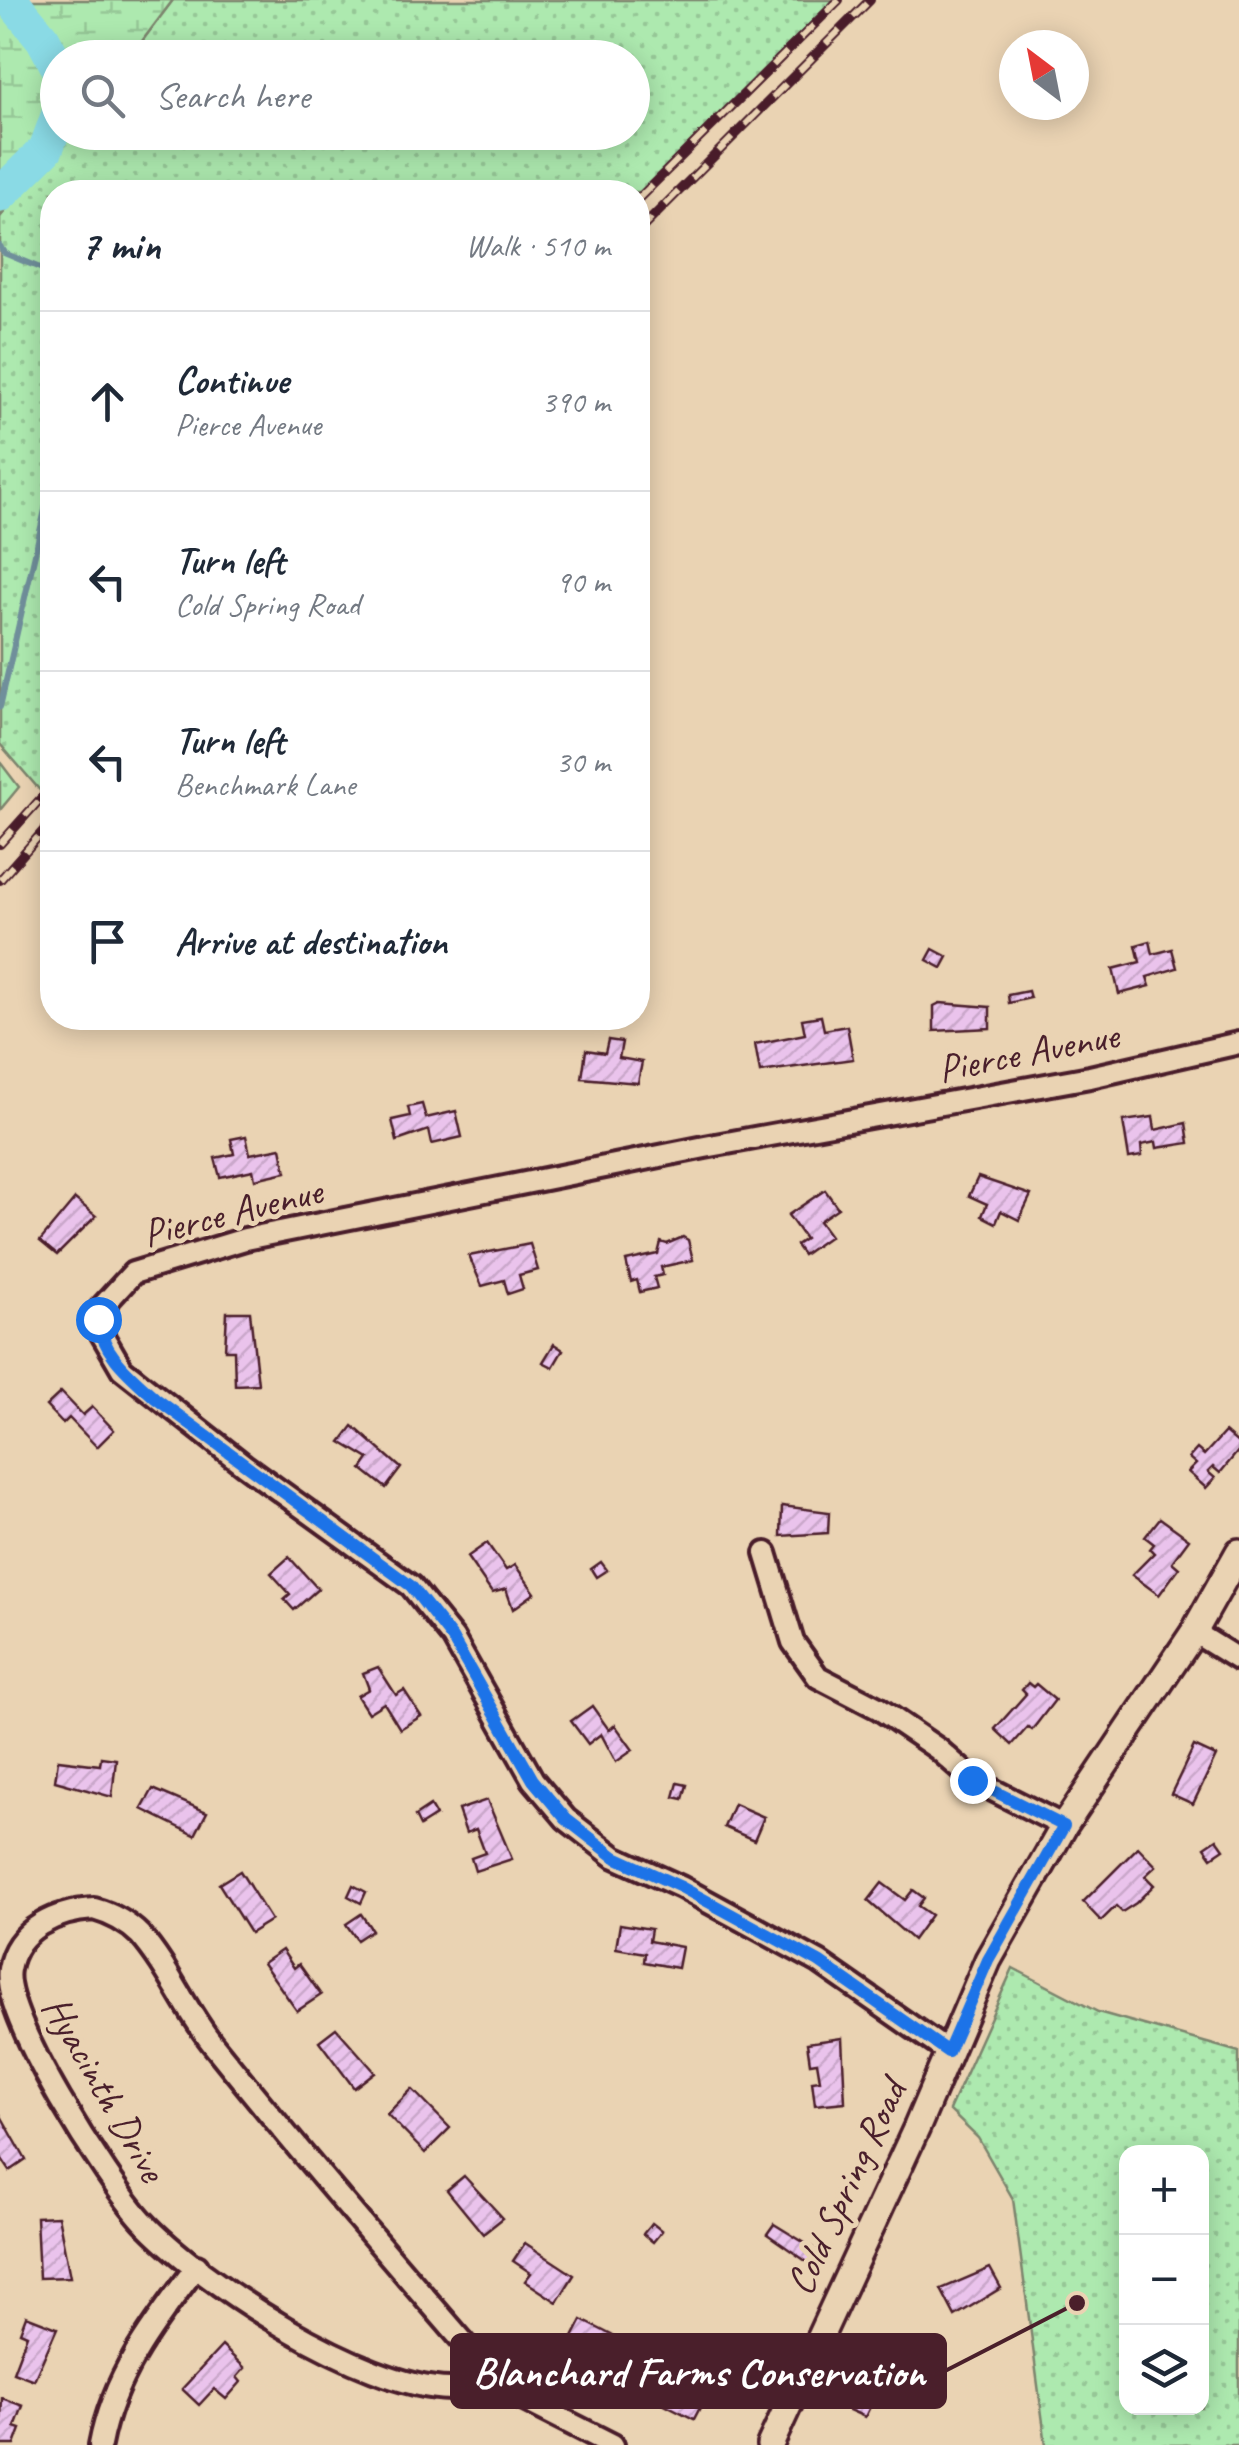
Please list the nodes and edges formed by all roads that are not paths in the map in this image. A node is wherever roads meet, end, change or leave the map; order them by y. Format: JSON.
{"nodes":[{"id":1,"x":1239,"y":1043,"type":"edge"},
{"id":2,"x":766,"y":1552,"type":"dead end"},
{"id":3,"x":1239,"y":1552,"type":"edge"},
{"id":4,"x":1194,"y":1632,"type":"junction"},
{"id":5,"x":1239,"y":1660,"type":"edge"},
{"id":6,"x":1064,"y":1826,"type":"junction"},
{"id":7,"x":948,"y":2052,"type":"junction"},
{"id":8,"x":196,"y":2266,"type":"junction"},
{"id":9,"x":487,"y":2381,"type":"junction"},
{"id":10,"x":100,"y":2445,"type":"edge"},
{"id":11,"x":613,"y":2445,"type":"edge"},
{"id":12,"x":770,"y":2445,"type":"edge"}],
"edges":[{"from":1,"to":7,"type":"street","name":"Pierce Avenue"},
{"from":2,"to":6,"type":"street"},
{"from":3,"to":4,"type":"street","name":"Cold Spring Road"},
{"from":4,"to":5,"type":"street"},
{"from":4,"to":6,"type":"street","name":"Cold Spring Road"},
{"from":6,"to":7,"type":"street","name":"Cold Spring Road"},
{"from":7,"to":12,"type":"street","name":"Cold Spring Road"},
{"from":8,"to":9,"type":"street","name":"Hyacinth Drive"},
{"from":8,"to":9,"type":"street","name":"Hyacinth Drive"},
{"from":8,"to":10,"type":"street"},
{"from":9,"to":11,"type":"street"}]}
